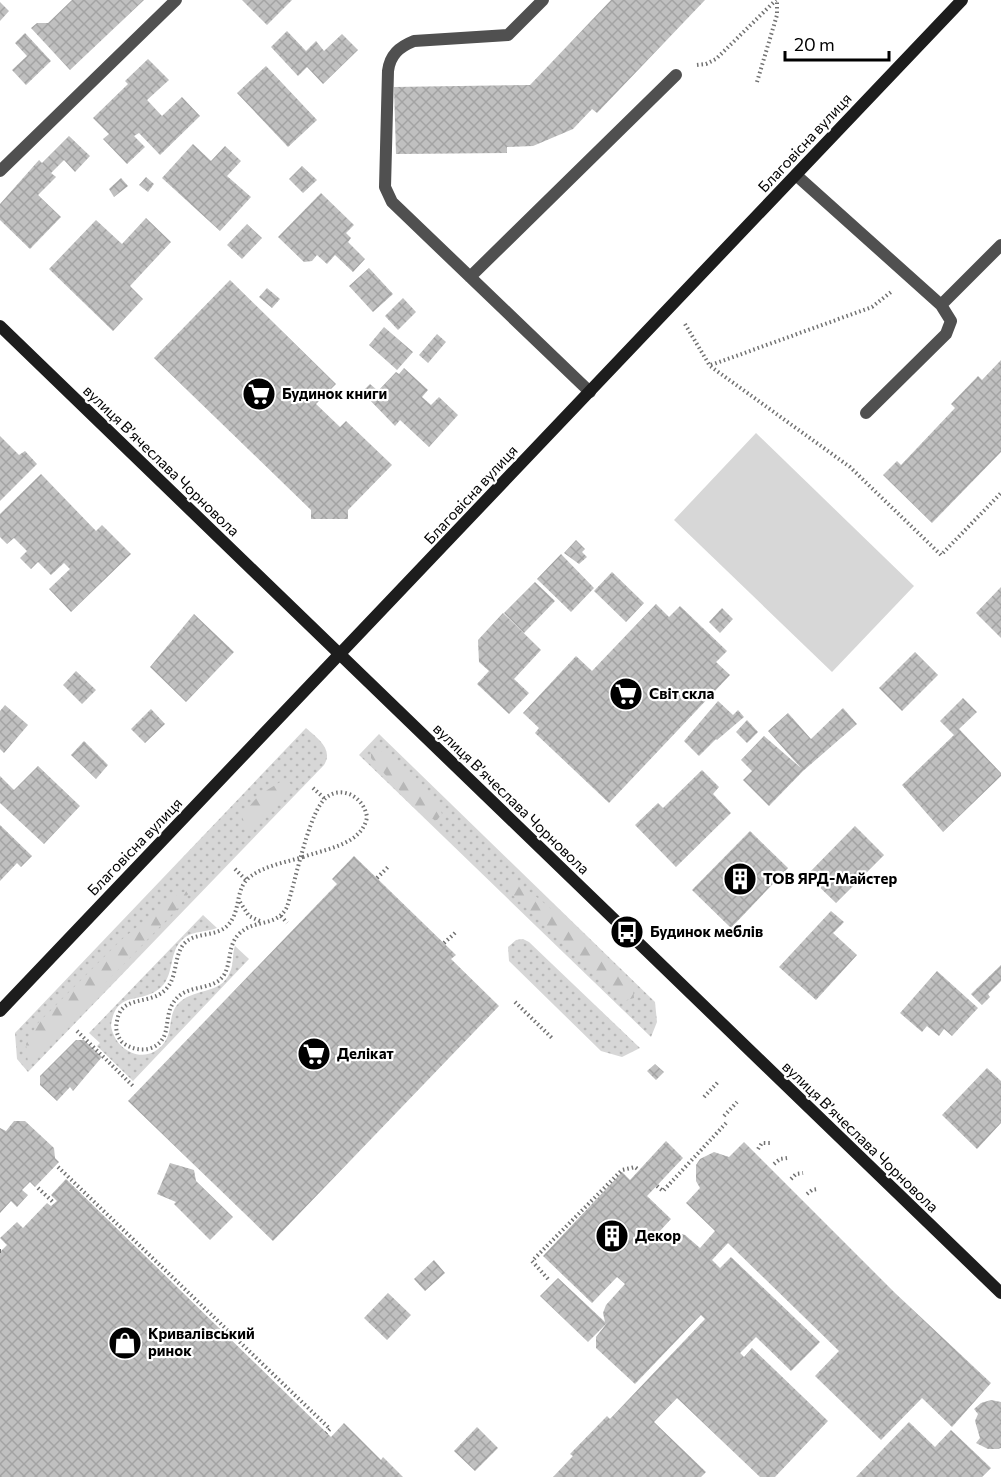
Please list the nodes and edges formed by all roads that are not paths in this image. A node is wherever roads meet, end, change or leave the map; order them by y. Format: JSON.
{"nodes":[{"id":1,"x":176,"y":0,"type":"edge"},
{"id":2,"x":543,"y":0,"type":"edge"},
{"id":3,"x":962,"y":0,"type":"edge"},
{"id":4,"x":676,"y":75,"type":"road end"},
{"id":5,"x":0,"y":171,"type":"edge"},
{"id":6,"x":796,"y":175,"type":"junction"},
{"id":7,"x":1001,"y":245,"type":"edge"},
{"id":8,"x":470,"y":277,"type":"junction"},
{"id":9,"x":941,"y":305,"type":"junction"},
{"id":10,"x":0,"y":326,"type":"edge"},
{"id":11,"x":590,"y":392,"type":"junction"},
{"id":12,"x":866,"y":414,"type":"dead end"},
{"id":13,"x":340,"y":653,"type":"junction"},
{"id":14,"x":0,"y":1011,"type":"edge"},
{"id":15,"x":1001,"y":1293,"type":"edge"}],
"edges":[{"from":1,"to":5,"type":"street"},
{"from":2,"to":8,"type":"street"},
{"from":3,"to":6,"type":"main road","name":"Благовісна вулиця"},
{"from":4,"to":8,"type":"street"},
{"from":6,"to":9,"type":"street"},
{"from":6,"to":11,"type":"main road","name":"Благовісна вулиця"},
{"from":7,"to":9,"type":"street"},
{"from":8,"to":11,"type":"street"},
{"from":9,"to":12,"type":"street"},
{"from":10,"to":13,"type":"main road","name":"вулиця Вʼячеслава Чорновола"},
{"from":11,"to":13,"type":"main road","name":"Благовісна вулиця"},
{"from":13,"to":14,"type":"main road","name":"Благовісна вулиця"},
{"from":13,"to":15,"type":"main road","name":"вулиця Вʼячеслава Чорновола"}]}
